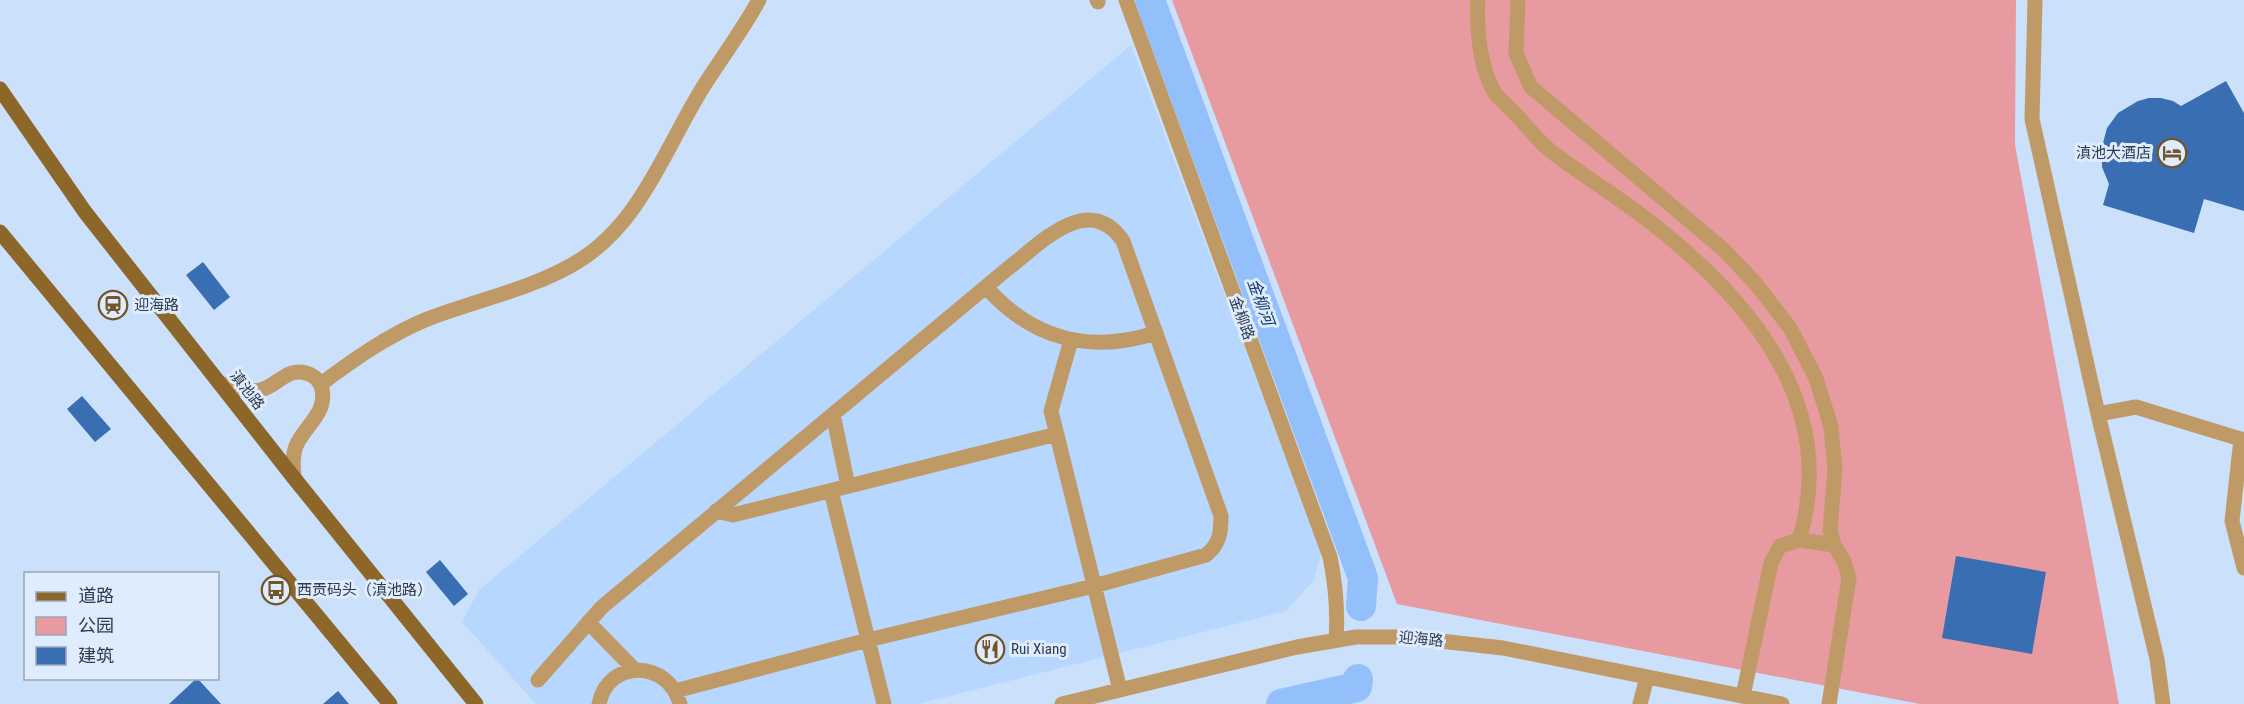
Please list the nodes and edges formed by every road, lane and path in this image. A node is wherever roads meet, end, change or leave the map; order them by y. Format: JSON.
{"nodes":[{"id":1,"x":759,"y":0,"type":"edge"},
{"id":2,"x":1126,"y":0,"type":"edge"},
{"id":3,"x":1504,"y":0,"type":"edge"},
{"id":4,"x":2035,"y":0,"type":"edge"},
{"id":5,"x":1481,"y":3,"type":"edge"},
{"id":6,"x":1517,"y":5,"type":"edge"},
{"id":7,"x":0,"y":89,"type":"edge"},
{"id":8,"x":0,"y":232,"type":"edge"},
{"id":9,"x":986,"y":287,"type":"junction"},
{"id":10,"x":1156,"y":333,"type":"junction"},
{"id":11,"x":1071,"y":340,"type":"junction"},
{"id":12,"x":219,"y":383,"type":"junction"},
{"id":13,"x":321,"y":384,"type":"junction"},
{"id":14,"x":833,"y":414,"type":"junction"},
{"id":15,"x":2098,"y":414,"type":"junction"},
{"id":16,"x":1057,"y":434,"type":"junction"},
{"id":17,"x":2243,"y":440,"type":"edge"},
{"id":18,"x":294,"y":478,"type":"junction"},
{"id":19,"x":848,"y":486,"type":"junction"},
{"id":20,"x":831,"y":491,"type":"junction"},
{"id":21,"x":716,"y":512,"type":"junction"},
{"id":22,"x":2238,"y":520,"type":"edge"},
{"id":23,"x":1799,"y":540,"type":"junction"},
{"id":24,"x":1834,"y":545,"type":"junction"},
{"id":25,"x":2244,"y":568,"type":"edge"},
{"id":26,"x":1094,"y":586,"type":"junction"},
{"id":27,"x":588,"y":622,"type":"junction"},
{"id":28,"x":868,"y":640,"type":"junction"},
{"id":29,"x":1336,"y":640,"type":"junction"},
{"id":30,"x":635,"y":670,"type":"junction"},
{"id":31,"x":1647,"y":677,"type":"junction"},
{"id":32,"x":538,"y":680,"type":"dead end"},
{"id":33,"x":1120,"y":690,"type":"junction"},
{"id":34,"x":1743,"y":696,"type":"junction"},
{"id":35,"x":678,"y":698,"type":"edge"},
{"id":36,"x":390,"y":704,"type":"edge"},
{"id":37,"x":476,"y":704,"type":"edge"},
{"id":38,"x":599,"y":704,"type":"edge"},
{"id":39,"x":884,"y":704,"type":"edge"},
{"id":40,"x":1062,"y":704,"type":"edge"},
{"id":41,"x":1640,"y":704,"type":"edge"},
{"id":42,"x":1782,"y":704,"type":"edge"},
{"id":43,"x":1829,"y":704,"type":"edge"},
{"id":44,"x":2163,"y":704,"type":"edge"}],
"edges":[{"from":1,"to":13,"type":"street"},
{"from":2,"to":29,"type":"street","name":"金柳路"},
{"from":3,"to":6,"type":"street"},
{"from":4,"to":15,"type":"street"},
{"from":5,"to":23,"type":"street"},
{"from":6,"to":24,"type":"street"},
{"from":7,"to":12,"type":"main road","name":"滇池路"},
{"from":8,"to":36,"type":"main road"},
{"from":9,"to":10,"type":"street"},
{"from":9,"to":11,"type":"street"},
{"from":9,"to":14,"type":"street"},
{"from":10,"to":11,"type":"street"},
{"from":10,"to":26,"type":"street"},
{"from":11,"to":16,"type":"street"},
{"from":12,"to":13,"type":"street"},
{"from":12,"to":18,"type":"main road","name":"滇池路"},
{"from":13,"to":18,"type":"street"},
{"from":14,"to":19,"type":"street"},
{"from":14,"to":21,"type":"street"},
{"from":15,"to":17,"type":"street"},
{"from":15,"to":44,"type":"street"},
{"from":16,"to":19,"type":"street"},
{"from":16,"to":26,"type":"street"},
{"from":17,"to":22,"type":"street"},
{"from":18,"to":37,"type":"main road","name":"滇池路"},
{"from":19,"to":20,"type":"street"},
{"from":20,"to":21,"type":"street"},
{"from":20,"to":28,"type":"street"},
{"from":21,"to":27,"type":"street"},
{"from":22,"to":25,"type":"street"},
{"from":23,"to":24,"type":"street"},
{"from":23,"to":34,"type":"street"},
{"from":24,"to":43,"type":"street"},
{"from":26,"to":28,"type":"street"},
{"from":26,"to":33,"type":"street"},
{"from":27,"to":30,"type":"street"},
{"from":27,"to":32,"type":"street"},
{"from":28,"to":35,"type":"street"},
{"from":28,"to":39,"type":"street"},
{"from":29,"to":31,"type":"street","name":"迎海路"},
{"from":29,"to":33,"type":"street","name":"迎海路"},
{"from":30,"to":35,"type":"street"},
{"from":30,"to":38,"type":"street"},
{"from":31,"to":34,"type":"street","name":"迎海路"},
{"from":31,"to":41,"type":"street"},
{"from":33,"to":40,"type":"street","name":"迎海路"},
{"from":34,"to":42,"type":"street","name":"迎海路"}]}
